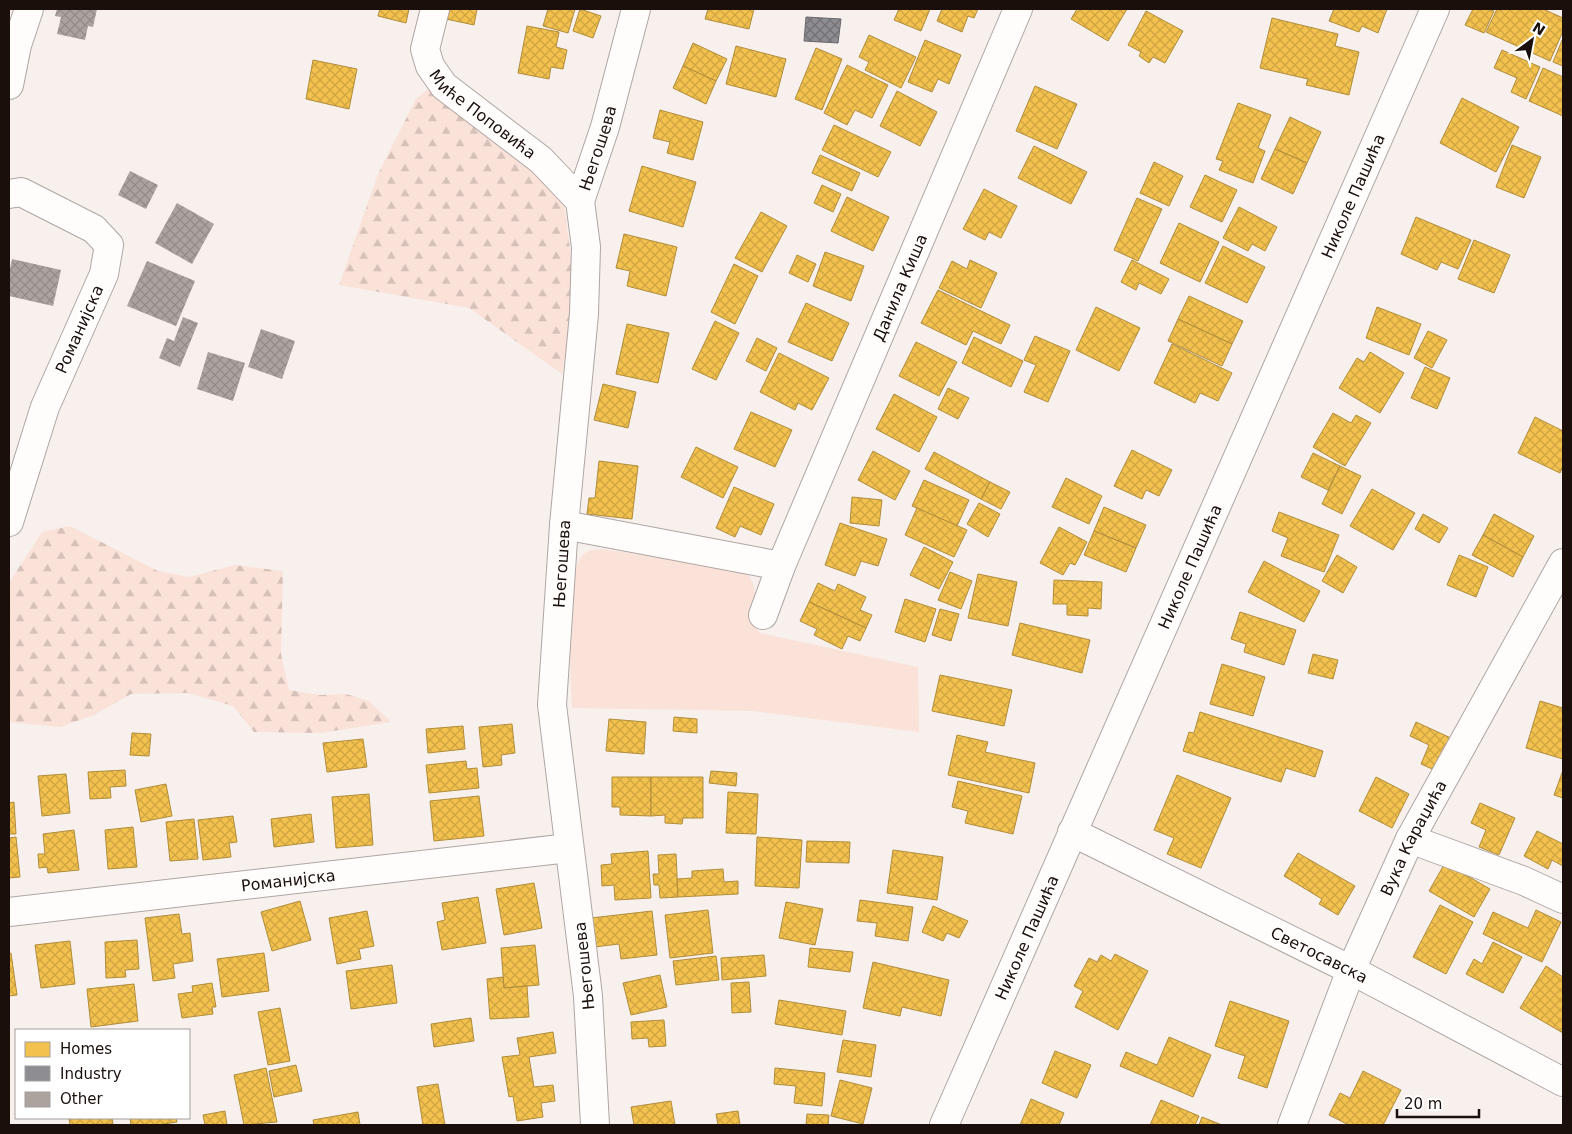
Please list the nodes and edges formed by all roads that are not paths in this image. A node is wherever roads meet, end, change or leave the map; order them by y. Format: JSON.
{"nodes":[{"id":1,"x":29,"y":9,"type":"edge"},
{"id":2,"x":435,"y":9,"type":"edge"},
{"id":3,"x":636,"y":9,"type":"edge"},
{"id":4,"x":1018,"y":9,"type":"edge"},
{"id":5,"x":1435,"y":9,"type":"edge"},
{"id":6,"x":9,"y":85,"type":"edge"},
{"id":7,"x":9,"y":194,"type":"edge"},
{"id":8,"x":580,"y":201,"type":"junction"},
{"id":9,"x":9,"y":522,"type":"edge"},
{"id":10,"x":564,"y":525,"type":"junction"},
{"id":11,"x":1563,"y":563,"type":"edge"},
{"id":12,"x":782,"y":566,"type":"junction"},
{"id":13,"x":1554,"y":602,"type":"edge"},
{"id":14,"x":763,"y":615,"type":"dead end"},
{"id":15,"x":1072,"y":832,"type":"junction"},
{"id":16,"x":1410,"y":839,"type":"junction"},
{"id":17,"x":569,"y":848,"type":"junction"},
{"id":18,"x":1563,"y":899,"type":"edge"},
{"id":19,"x":9,"y":912,"type":"edge"},
{"id":20,"x":1351,"y":970,"type":"junction"},
{"id":21,"x":1563,"y":1082,"type":"edge"},
{"id":22,"x":595,"y":1125,"type":"edge"},
{"id":23,"x":944,"y":1125,"type":"edge"},
{"id":24,"x":1292,"y":1125,"type":"edge"}],
"edges":[{"from":1,"to":6,"type":"street"},
{"from":2,"to":8,"type":"street","name":"Миће Поповића"},
{"from":3,"to":8,"type":"street","name":"Његошева"},
{"from":4,"to":12,"type":"street","name":"Данила Киша"},
{"from":5,"to":15,"type":"street","name":"Николе Пашића"},
{"from":7,"to":9,"type":"street","name":"Романијска"},
{"from":8,"to":10,"type":"street","name":"Његошева"},
{"from":10,"to":12,"type":"street"},
{"from":10,"to":17,"type":"street","name":"Његошева"},
{"from":11,"to":13,"type":"street","name":"Вука Караџића"},
{"from":12,"to":14,"type":"street","name":"Данила Киша"},
{"from":13,"to":16,"type":"street","name":"Вука Караџића"},
{"from":15,"to":20,"type":"street","name":"Светосавска"},
{"from":15,"to":23,"type":"street","name":"Николе Пашића"},
{"from":16,"to":18,"type":"street"},
{"from":16,"to":20,"type":"street","name":"Вука Караџића"},
{"from":17,"to":19,"type":"street","name":"Романијска"},
{"from":17,"to":22,"type":"street","name":"Његошева"},
{"from":20,"to":21,"type":"street","name":"Светосавска"},
{"from":20,"to":24,"type":"street","name":"Вука Караџића"}]}
